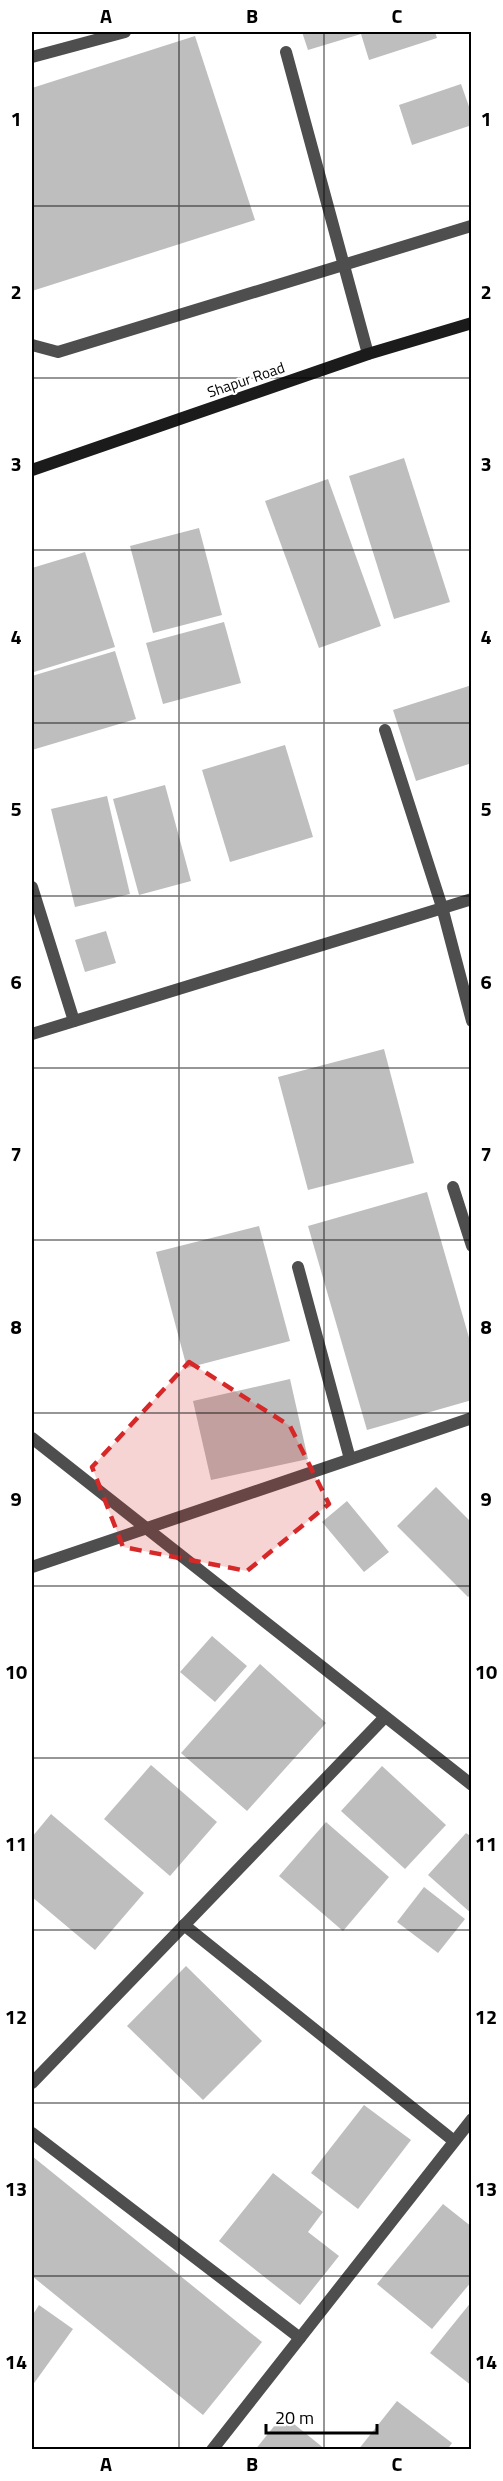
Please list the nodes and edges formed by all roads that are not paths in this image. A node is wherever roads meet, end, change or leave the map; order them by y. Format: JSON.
{"nodes":[{"id":1,"x":125,"y":32,"type":"edge"},
{"id":2,"x":286,"y":52,"type":"dead end"},
{"id":3,"x":32,"y":57,"type":"edge"},
{"id":4,"x":471,"y":226,"type":"edge"},
{"id":5,"x":344,"y":265,"type":"junction"},
{"id":6,"x":471,"y":323,"type":"edge"},
{"id":7,"x":32,"y":345,"type":"edge"},
{"id":8,"x":368,"y":354,"type":"junction"},
{"id":9,"x":32,"y":470,"type":"edge"},
{"id":10,"x":385,"y":730,"type":"dead end"},
{"id":11,"x":32,"y":887,"type":"edge"},
{"id":12,"x":471,"y":899,"type":"edge"},
{"id":13,"x":442,"y":907,"type":"junction"},
{"id":14,"x":471,"y":1021,"type":"edge"},
{"id":15,"x":74,"y":1022,"type":"junction"},
{"id":16,"x":32,"y":1034,"type":"edge"},
{"id":17,"x":453,"y":1187,"type":"dead end"},
{"id":18,"x":471,"y":1246,"type":"edge"},
{"id":19,"x":298,"y":1267,"type":"dead end"},
{"id":20,"x":471,"y":1418,"type":"edge"},
{"id":21,"x":32,"y":1438,"type":"edge"},
{"id":22,"x":350,"y":1459,"type":"junction"},
{"id":23,"x":147,"y":1528,"type":"junction"},
{"id":24,"x":32,"y":1567,"type":"edge"},
{"id":25,"x":385,"y":1717,"type":"junction"},
{"id":26,"x":471,"y":1785,"type":"edge"},
{"id":27,"x":184,"y":1925,"type":"junction"},
{"id":28,"x":32,"y":2084,"type":"edge"},
{"id":29,"x":471,"y":2119,"type":"edge"},
{"id":30,"x":32,"y":2133,"type":"edge"},
{"id":31,"x":454,"y":2141,"type":"junction"},
{"id":32,"x":300,"y":2338,"type":"junction"},
{"id":33,"x":212,"y":2450,"type":"edge"}],
"edges":[{"from":1,"to":3,"type":"street"},
{"from":2,"to":5,"type":"street"},
{"from":4,"to":5,"type":"street"},
{"from":5,"to":7,"type":"street"},
{"from":5,"to":8,"type":"street"},
{"from":6,"to":8,"type":"street","name":"Shapur Road"},
{"from":8,"to":9,"type":"street","name":"Shapur Road"},
{"from":10,"to":13,"type":"street"},
{"from":11,"to":15,"type":"street"},
{"from":12,"to":13,"type":"street"},
{"from":13,"to":14,"type":"street"},
{"from":13,"to":15,"type":"street"},
{"from":15,"to":16,"type":"street"},
{"from":17,"to":18,"type":"street"},
{"from":19,"to":22,"type":"street"},
{"from":20,"to":22,"type":"street"},
{"from":21,"to":23,"type":"street"},
{"from":22,"to":23,"type":"street"},
{"from":23,"to":24,"type":"street"},
{"from":23,"to":25,"type":"street"},
{"from":25,"to":26,"type":"street"},
{"from":25,"to":27,"type":"street"},
{"from":27,"to":28,"type":"street"},
{"from":27,"to":31,"type":"street"},
{"from":29,"to":31,"type":"street"},
{"from":30,"to":32,"type":"street"},
{"from":31,"to":32,"type":"street"},
{"from":32,"to":33,"type":"street"}]}
